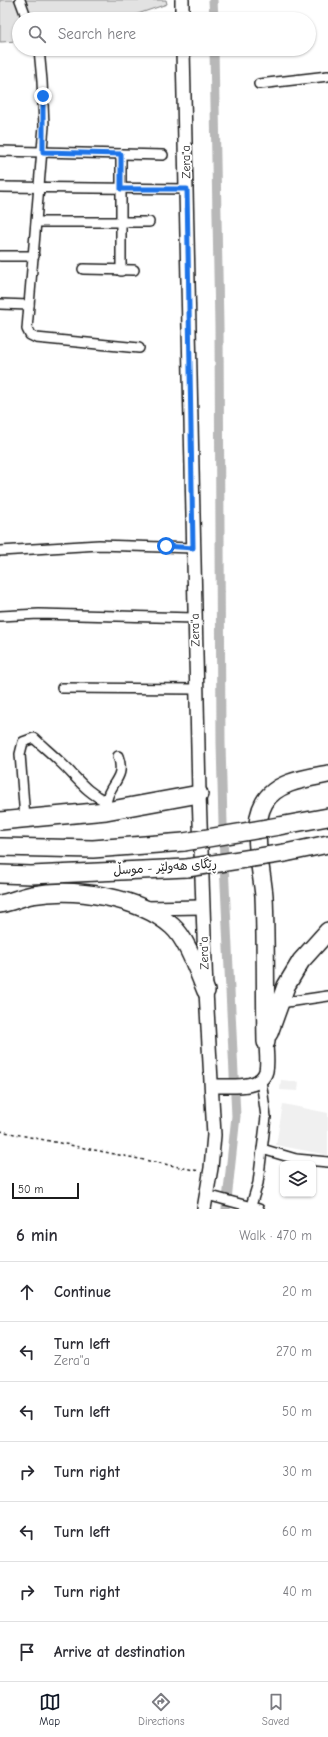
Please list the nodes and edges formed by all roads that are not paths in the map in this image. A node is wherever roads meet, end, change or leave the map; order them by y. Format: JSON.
{"nodes":[{"id":1,"x":20,"y":0,"type":"edge"},
{"id":2,"x":182,"y":0,"type":"edge"},
{"id":3,"x":24,"y":12,"type":"edge"},
{"id":4,"x":182,"y":12,"type":"edge"},
{"id":5,"x":40,"y":56,"type":"edge"},
{"id":6,"x":183,"y":56,"type":"edge"},
{"id":7,"x":328,"y":76,"type":"edge"},
{"id":8,"x":259,"y":84,"type":"dead end"},
{"id":9,"x":0,"y":151,"type":"edge"},
{"id":10,"x":43,"y":152,"type":"junction"},
{"id":11,"x":121,"y":154,"type":"junction"},
{"id":12,"x":163,"y":155,"type":"dead end"},
{"id":13,"x":0,"y":187,"type":"edge"},
{"id":14,"x":40,"y":187,"type":"junction"},
{"id":15,"x":121,"y":189,"type":"junction"},
{"id":16,"x":187,"y":189,"type":"junction"},
{"id":17,"x":37,"y":222,"type":"junction"},
{"id":18,"x":149,"y":222,"type":"dead end"},
{"id":19,"x":121,"y":223,"type":"junction"},
{"id":20,"x":0,"y":256,"type":"edge"},
{"id":21,"x":34,"y":256,"type":"junction"},
{"id":22,"x":83,"y":269,"type":"dead end"},
{"id":23,"x":134,"y":270,"type":"dead end"},
{"id":24,"x":121,"y":271,"type":"junction"},
{"id":25,"x":0,"y":304,"type":"edge"},
{"id":26,"x":29,"y":305,"type":"junction"},
{"id":27,"x":139,"y":348,"type":"dead end"},
{"id":28,"x":193,"y":548,"type":"junction"},
{"id":29,"x":0,"y":551,"type":"edge"},
{"id":30,"x":0,"y":616,"type":"edge"},
{"id":31,"x":195,"y":618,"type":"junction"},
{"id":32,"x":62,"y":688,"type":"dead end"},
{"id":33,"x":197,"y":689,"type":"junction"},
{"id":34,"x":118,"y":756,"type":"dead end"},
{"id":35,"x":328,"y":774,"type":"edge"},
{"id":36,"x":199,"y":794,"type":"junction"},
{"id":37,"x":106,"y":806,"type":"junction"},
{"id":38,"x":328,"y":817,"type":"edge"},
{"id":39,"x":25,"y":818,"type":"junction"},
{"id":40,"x":0,"y":821,"type":"edge"},
{"id":41,"x":328,"y":844,"type":"edge"},
{"id":42,"x":0,"y":847,"type":"edge"},
{"id":43,"x":0,"y":874,"type":"edge"},
{"id":44,"x":0,"y":904,"type":"edge"},
{"id":45,"x":202,"y":907,"type":"junction"},
{"id":46,"x":146,"y":908,"type":"junction"},
{"id":47,"x":328,"y":931,"type":"edge"},
{"id":48,"x":206,"y":991,"type":"junction"},
{"id":49,"x":328,"y":996,"type":"edge"},
{"id":50,"x":280,"y":1003,"type":"junction"},
{"id":51,"x":266,"y":1042,"type":"junction"},
{"id":52,"x":256,"y":1082,"type":"junction"},
{"id":53,"x":212,"y":1086,"type":"junction"},
{"id":54,"x":262,"y":1149,"type":"junction"},
{"id":55,"x":328,"y":1162,"type":"edge"},
{"id":56,"x":207,"y":1195,"type":"junction"},
{"id":57,"x":251,"y":1207,"type":"edge"},
{"id":58,"x":204,"y":1209,"type":"edge"}],
"edges":[{"from":1,"to":3,"type":"street"},
{"from":2,"to":4,"type":"street"},
{"from":5,"to":10,"type":"street"},
{"from":6,"to":16,"type":"street","name":"Zera\"a"},
{"from":7,"to":8,"type":"street"},
{"from":9,"to":10,"type":"street"},
{"from":10,"to":11,"type":"street"},
{"from":10,"to":14,"type":"street"},
{"from":11,"to":12,"type":"street"},
{"from":11,"to":15,"type":"street"},
{"from":13,"to":14,"type":"street"},
{"from":14,"to":15,"type":"street"},
{"from":14,"to":17,"type":"street"},
{"from":15,"to":16,"type":"street"},
{"from":15,"to":19,"type":"street"},
{"from":16,"to":28,"type":"street","name":"Zera\"a"},
{"from":17,"to":19,"type":"street"},
{"from":17,"to":21,"type":"street"},
{"from":18,"to":19,"type":"street"},
{"from":19,"to":24,"type":"street"},
{"from":20,"to":21,"type":"street"},
{"from":21,"to":26,"type":"street"},
{"from":22,"to":24,"type":"street"},
{"from":23,"to":24,"type":"street"},
{"from":25,"to":26,"type":"street"},
{"from":26,"to":27,"type":"street"},
{"from":28,"to":29,"type":"street"},
{"from":28,"to":31,"type":"street","name":"Zera\"a"},
{"from":30,"to":31,"type":"street"},
{"from":31,"to":33,"type":"street","name":"Zera\"a"},
{"from":32,"to":33,"type":"street"},
{"from":33,"to":36,"type":"street","name":"Zera\"a"},
{"from":34,"to":37,"type":"street"},
{"from":35,"to":51,"type":"highway"},
{"from":36,"to":37,"type":"highway"},
{"from":36,"to":45,"type":"street","name":"Zera\"a"},
{"from":37,"to":39,"type":"highway"},
{"from":37,"to":39,"type":"street"},
{"from":38,"to":42,"type":"highway","name":"ڕێگای هەولێر - موسڵ","bridge":true},
{"from":39,"to":40,"type":"highway"},
{"from":41,"to":43,"type":"highway","name":"ڕێگای هەولێر - موسڵ","bridge":true},
{"from":44,"to":46,"type":"highway"},
{"from":45,"to":46,"type":"street"},
{"from":45,"to":48,"type":"street","name":"Zera\"a"},
{"from":46,"to":48,"type":"highway"},
{"from":47,"to":50,"type":"highway"},
{"from":48,"to":53,"type":"street","name":"Zera\"a"},
{"from":49,"to":50,"type":"street"},
{"from":50,"to":51,"type":"highway"},
{"from":51,"to":52,"type":"street"},
{"from":52,"to":53,"type":"street"},
{"from":52,"to":54,"type":"street"},
{"from":53,"to":56,"type":"street","name":"Zera\"a"},
{"from":54,"to":55,"type":"street"},
{"from":54,"to":57,"type":"street"},
{"from":56,"to":57,"type":"street"},
{"from":56,"to":58,"type":"street","name":"Zera\"a"}]}
